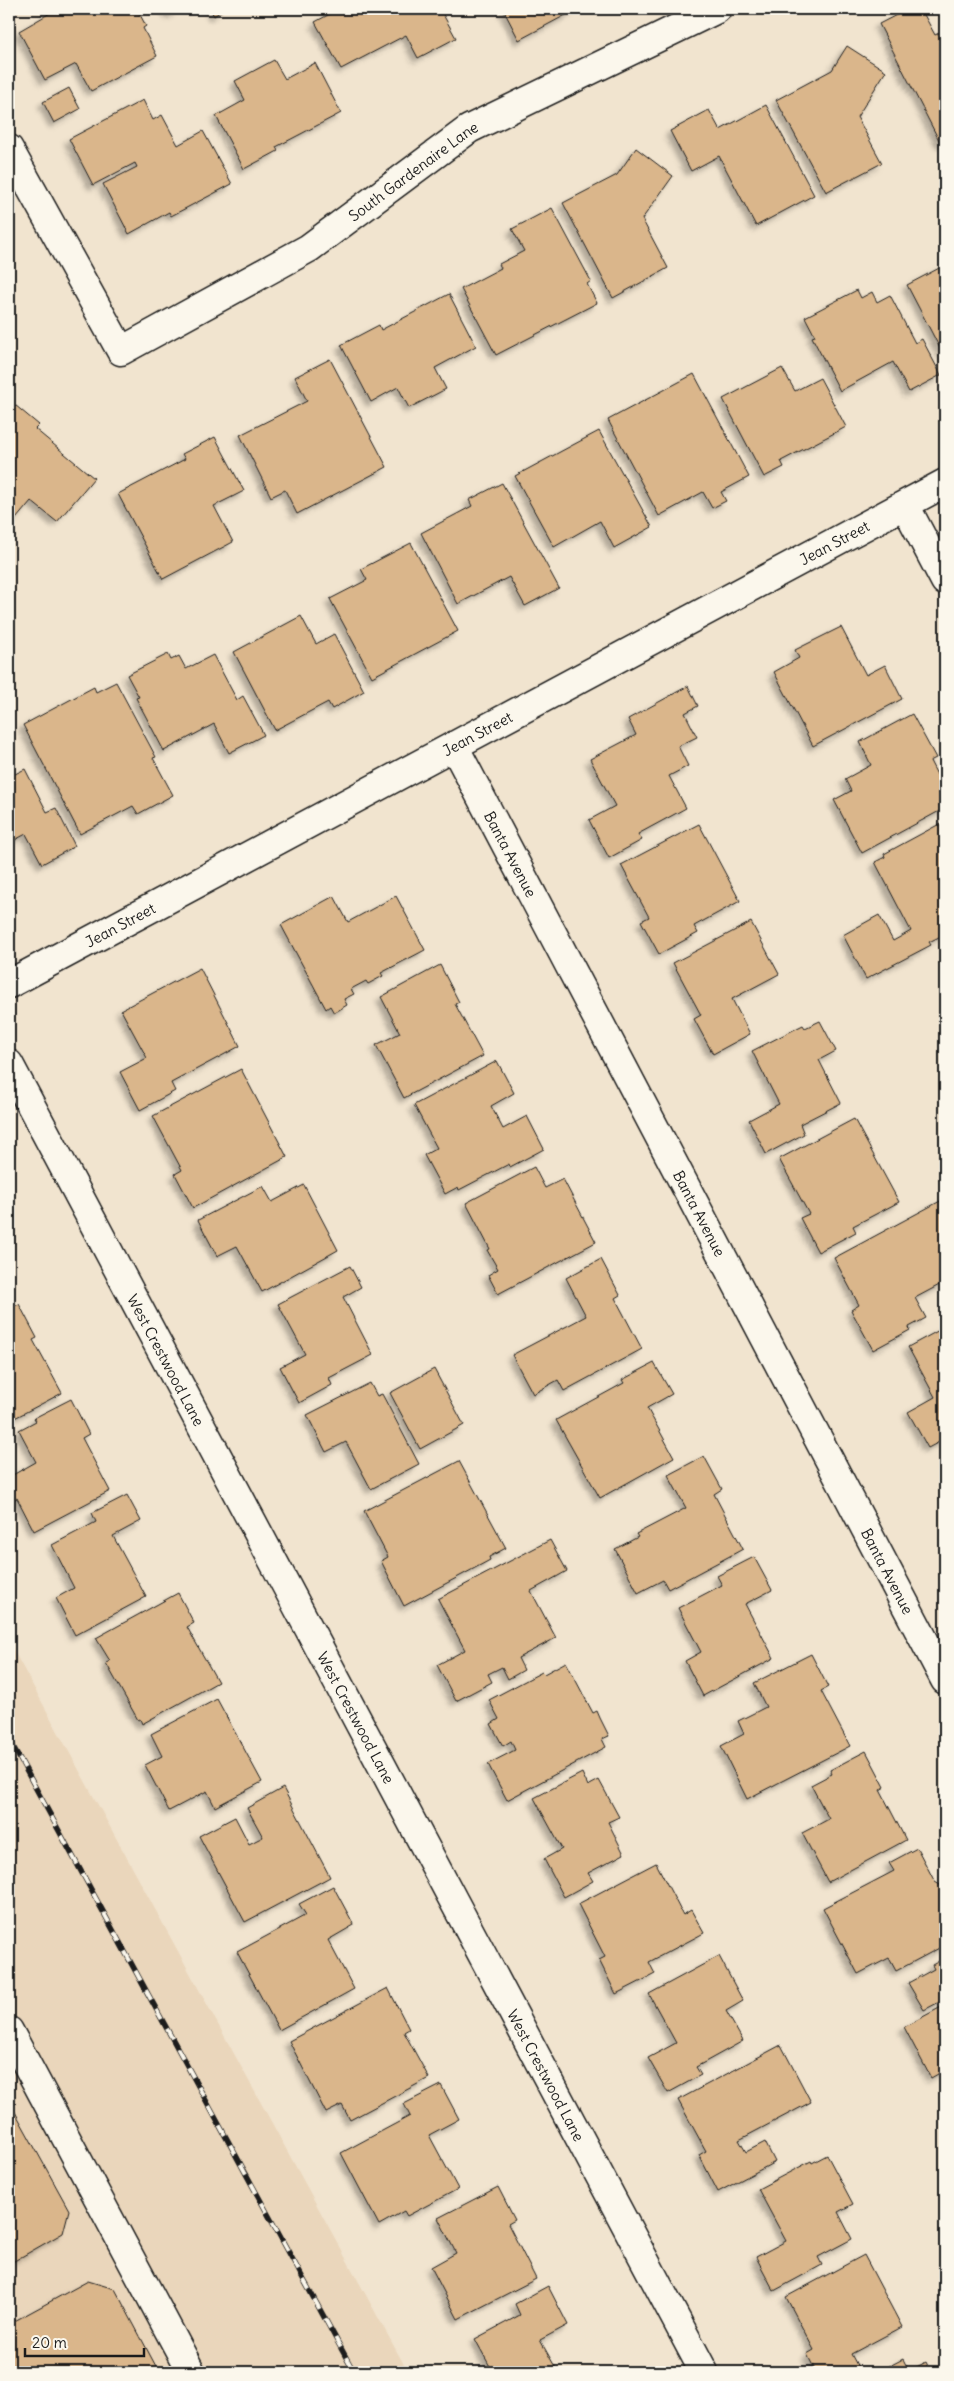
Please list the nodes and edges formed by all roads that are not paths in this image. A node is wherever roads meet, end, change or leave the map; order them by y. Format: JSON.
{"nodes":[{"id":1,"x":717,"y":9,"type":"edge"},
{"id":2,"x":9,"y":149,"type":"edge"},
{"id":3,"x":945,"y":483,"type":"edge"},
{"id":4,"x":905,"y":505,"type":"junction"},
{"id":5,"x":945,"y":581,"type":"edge"},
{"id":6,"x":454,"y":746,"type":"junction"},
{"id":7,"x":9,"y":984,"type":"edge"},
{"id":8,"x":9,"y":1064,"type":"edge"},
{"id":9,"x":945,"y":1680,"type":"edge"},
{"id":10,"x":9,"y":2030,"type":"edge"},
{"id":11,"x":191,"y":2372,"type":"edge"},
{"id":12,"x":704,"y":2372,"type":"edge"}],
"edges":[{"from":1,"to":2,"type":"street","name":"South Gardenaire Lane"},
{"from":3,"to":4,"type":"street","name":"Jean Street"},
{"from":4,"to":5,"type":"street"},
{"from":4,"to":6,"type":"street","name":"Jean Street"},
{"from":6,"to":7,"type":"street","name":"Jean Street"},
{"from":6,"to":9,"type":"street","name":"Banta Avenue"},
{"from":8,"to":12,"type":"street","name":"West Crestwood Lane"},
{"from":10,"to":11,"type":"street"}]}
